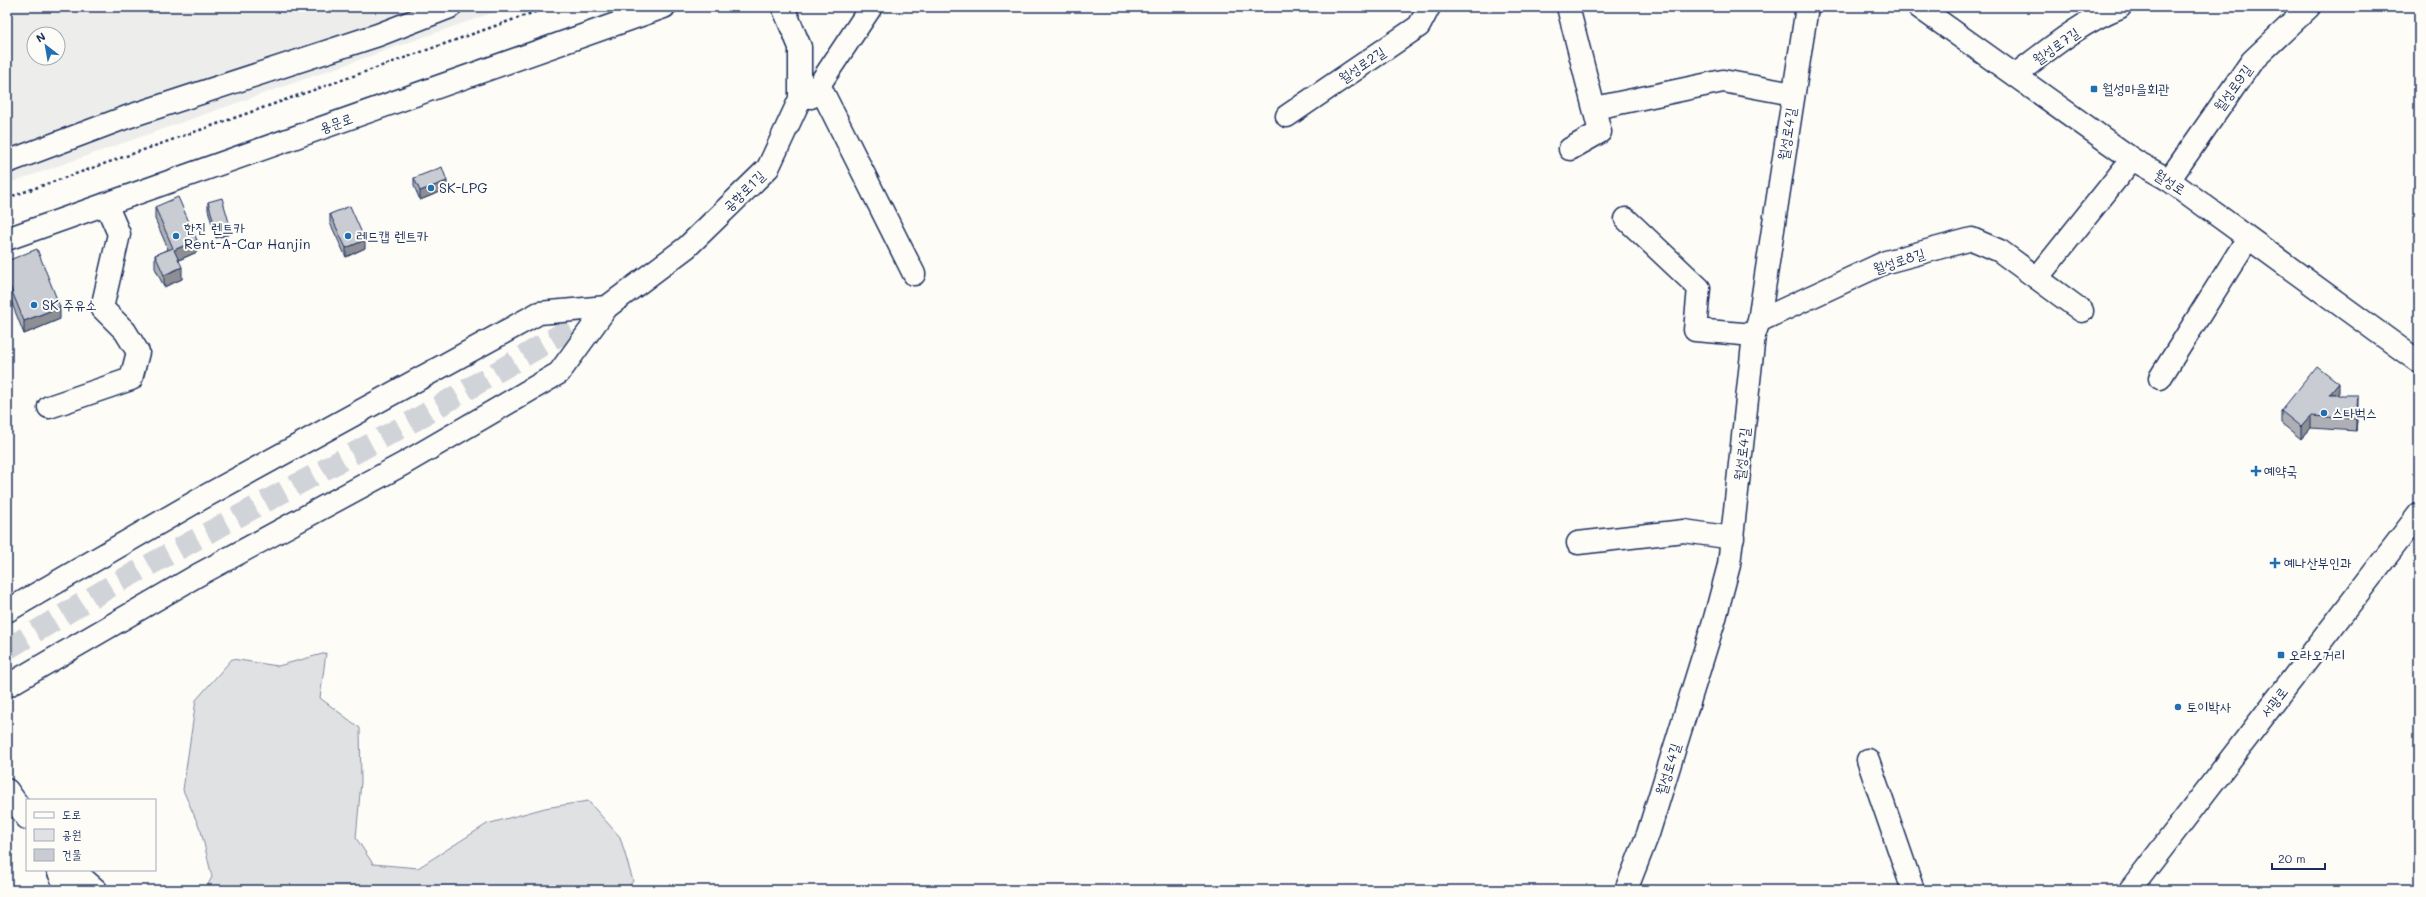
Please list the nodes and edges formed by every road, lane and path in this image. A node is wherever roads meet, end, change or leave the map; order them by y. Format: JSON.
{"nodes":[{"id":1,"x":450,"y":7,"type":"edge"},
{"id":2,"x":549,"y":7,"type":"edge"},
{"id":3,"x":664,"y":7,"type":"edge"},
{"id":4,"x":783,"y":7,"type":"edge"},
{"id":5,"x":870,"y":7,"type":"edge"},
{"id":6,"x":1429,"y":7,"type":"edge"},
{"id":7,"x":1568,"y":7,"type":"edge"},
{"id":8,"x":1807,"y":7,"type":"edge"},
{"id":9,"x":2120,"y":7,"type":"edge"},
{"id":10,"x":2309,"y":7,"type":"edge"},
{"id":11,"x":1929,"y":9,"type":"edge"},
{"id":12,"x":2015,"y":76,"type":"junction"},
{"id":13,"x":819,"y":85,"type":"junction"},
{"id":14,"x":1793,"y":94,"type":"junction"},
{"id":15,"x":1595,"y":108,"type":"junction"},
{"id":16,"x":1287,"y":116,"type":"dead end"},
{"id":17,"x":1570,"y":149,"type":"dead end"},
{"id":18,"x":776,"y":150,"type":"junction"},
{"id":19,"x":2132,"y":159,"type":"junction"},
{"id":20,"x":7,"y":162,"type":"edge"},
{"id":21,"x":2169,"y":180,"type":"junction"},
{"id":22,"x":7,"y":198,"type":"edge"},
{"id":23,"x":106,"y":204,"type":"junction"},
{"id":24,"x":1626,"y":219,"type":"dead end"},
{"id":25,"x":2248,"y":238,"type":"junction"},
{"id":26,"x":7,"y":239,"type":"edge"},
{"id":27,"x":914,"y":274,"type":"dead end"},
{"id":28,"x":2038,"y":277,"type":"junction"},
{"id":29,"x":607,"y":307,"type":"junction"},
{"id":30,"x":2082,"y":311,"type":"dead end"},
{"id":31,"x":1757,"y":328,"type":"junction"},
{"id":32,"x":2419,"y":362,"type":"edge"},
{"id":33,"x":2160,"y":378,"type":"dead end"},
{"id":34,"x":49,"y":407,"type":"dead end"},
{"id":35,"x":2419,"y":514,"type":"edge"},
{"id":36,"x":1733,"y":538,"type":"junction"},
{"id":37,"x":1578,"y":543,"type":"dead end"},
{"id":38,"x":7,"y":611,"type":"edge"},
{"id":39,"x":7,"y":686,"type":"edge"},
{"id":40,"x":1868,"y":760,"type":"dead end"},
{"id":41,"x":7,"y":790,"type":"edge"},
{"id":42,"x":26,"y":817,"type":"edge"},
{"id":43,"x":58,"y":871,"type":"edge"},
{"id":44,"x":74,"y":871,"type":"edge"},
{"id":45,"x":67,"y":890,"type":"edge"},
{"id":46,"x":96,"y":890,"type":"edge"},
{"id":47,"x":1626,"y":890,"type":"edge"},
{"id":48,"x":1913,"y":890,"type":"edge"},
{"id":49,"x":2130,"y":890,"type":"edge"}],
"edges":[{"from":1,"to":20,"type":"street"},
{"from":2,"to":22,"type":"path"},
{"from":3,"to":23,"type":"street","name":"용문로"},
{"from":4,"to":18,"type":"street","name":"공항로1길"},
{"from":5,"to":13,"type":"street"},
{"from":6,"to":16,"type":"street","name":"월성로2길"},
{"from":7,"to":15,"type":"street"},
{"from":8,"to":14,"type":"street","name":"월성로4길"},
{"from":9,"to":12,"type":"street","name":"월성로7길"},
{"from":10,"to":21,"type":"street","name":"월성로9길"},
{"from":11,"to":12,"type":"street","name":"월성로"},
{"from":12,"to":19,"type":"street","name":"월성로"},
{"from":13,"to":18,"type":"street"},
{"from":13,"to":27,"type":"street"},
{"from":14,"to":15,"type":"street"},
{"from":14,"to":31,"type":"street","name":"월성로4길"},
{"from":15,"to":17,"type":"street"},
{"from":18,"to":29,"type":"street","name":"공항로1길"},
{"from":19,"to":21,"type":"street","name":"월성로"},
{"from":19,"to":28,"type":"street"},
{"from":21,"to":25,"type":"street","name":"월성로"},
{"from":23,"to":26,"type":"street","name":"용문로"},
{"from":23,"to":34,"type":"street"},
{"from":24,"to":31,"type":"street"},
{"from":25,"to":32,"type":"street","name":"월성로"},
{"from":25,"to":33,"type":"street"},
{"from":28,"to":30,"type":"street","name":"월성로8길"},
{"from":28,"to":31,"type":"street","name":"월성로8길"},
{"from":29,"to":38,"type":"street"},
{"from":29,"to":39,"type":"street","name":"공항로1길"},
{"from":31,"to":36,"type":"street","name":"월성로4길"},
{"from":35,"to":49,"type":"street","name":"서광로"},
{"from":36,"to":37,"type":"street"},
{"from":36,"to":47,"type":"street","name":"월성로4길"},
{"from":40,"to":48,"type":"street"},
{"from":41,"to":42,"type":"street"},
{"from":43,"to":45,"type":"street"},
{"from":44,"to":46,"type":"street"}]}
